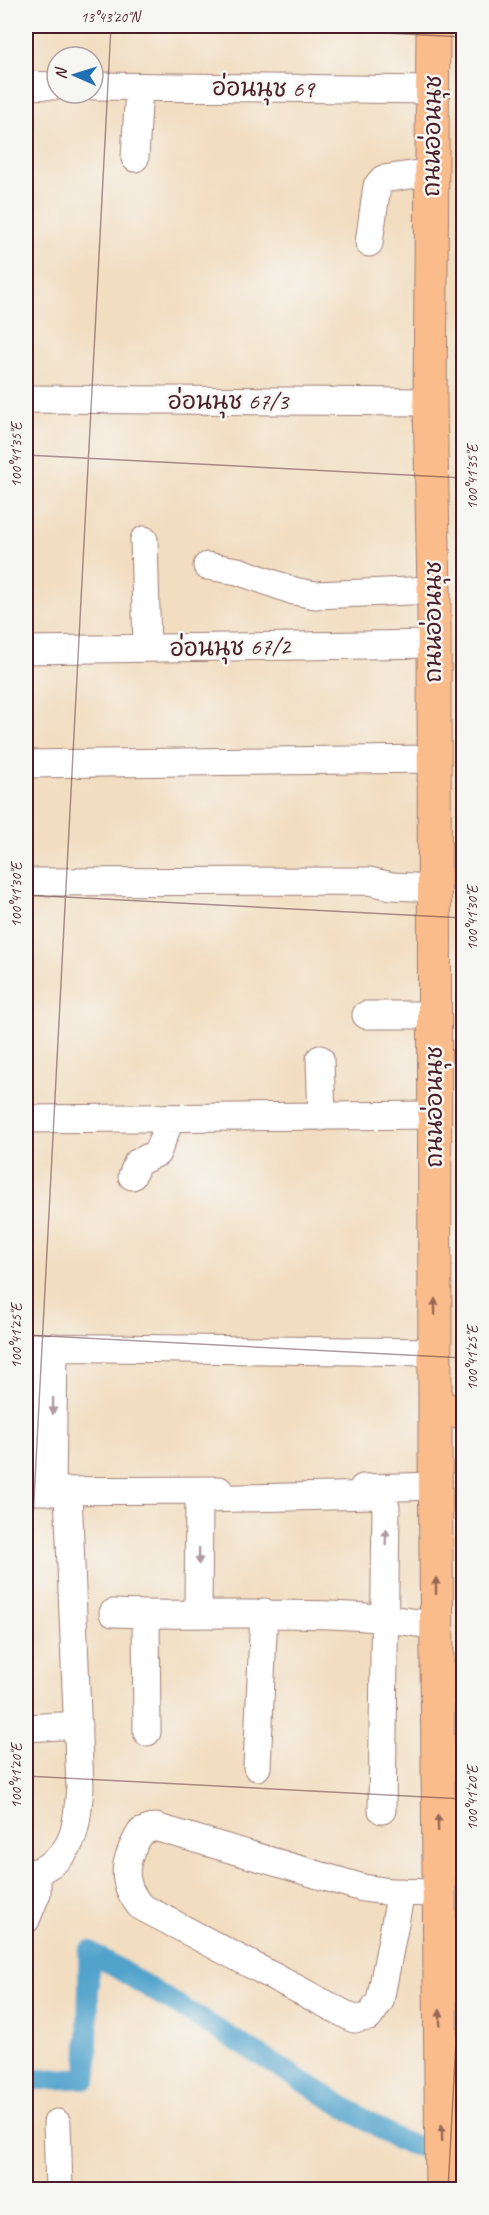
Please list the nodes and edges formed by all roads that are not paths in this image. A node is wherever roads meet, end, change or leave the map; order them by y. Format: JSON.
{"nodes":[{"id":1,"x":433,"y":26,"type":"edge"},
{"id":2,"x":26,"y":85,"type":"edge"},
{"id":3,"x":45,"y":86,"type":"edge"},
{"id":4,"x":105,"y":86,"type":"edge"},
{"id":5,"x":139,"y":87,"type":"junction"},
{"id":6,"x":433,"y":90,"type":"junction"},
{"id":7,"x":135,"y":158,"type":"dead end"},
{"id":8,"x":432,"y":172,"type":"junction"},
{"id":9,"x":369,"y":243,"type":"dead end"},
{"id":10,"x":26,"y":399,"type":"edge"},
{"id":11,"x":430,"y":402,"type":"junction"},
{"id":12,"x":144,"y":540,"type":"dead end"},
{"id":13,"x":207,"y":566,"type":"dead end"},
{"id":14,"x":434,"y":590,"type":"junction"},
{"id":15,"x":434,"y":644,"type":"junction"},
{"id":16,"x":147,"y":648,"type":"junction"},
{"id":17,"x":26,"y":650,"type":"edge"},
{"id":18,"x":434,"y":759,"type":"junction"},
{"id":19,"x":26,"y":764,"type":"edge"},
{"id":20,"x":26,"y":882,"type":"edge"},
{"id":21,"x":435,"y":888,"type":"junction"},
{"id":22,"x":366,"y":1015,"type":"dead end"},
{"id":23,"x":433,"y":1016,"type":"junction"},
{"id":24,"x":320,"y":1059,"type":"dead end"},
{"id":25,"x":434,"y":1115,"type":"junction"},
{"id":26,"x":322,"y":1117,"type":"junction"},
{"id":27,"x":171,"y":1118,"type":"junction"},
{"id":28,"x":26,"y":1119,"type":"edge"},
{"id":29,"x":132,"y":1176,"type":"dead end"},
{"id":30,"x":38,"y":1347,"type":"edge"},
{"id":31,"x":435,"y":1352,"type":"junction"},
{"id":32,"x":449,"y":1411,"type":"edge"},
{"id":33,"x":449,"y":1447,"type":"edge"},
{"id":34,"x":436,"y":1486,"type":"junction"},
{"id":35,"x":44,"y":1492,"type":"edge"},
{"id":36,"x":264,"y":1612,"type":"junction"},
{"id":37,"x":113,"y":1613,"type":"dead end"},
{"id":38,"x":198,"y":1613,"type":"junction"},
{"id":39,"x":146,"y":1615,"type":"junction"},
{"id":40,"x":383,"y":1617,"type":"junction"},
{"id":41,"x":436,"y":1626,"type":"junction"},
{"id":42,"x":78,"y":1725,"type":"junction"},
{"id":43,"x":26,"y":1728,"type":"edge"},
{"id":44,"x":147,"y":1732,"type":"dead end"},
{"id":45,"x":257,"y":1767,"type":"dead end"},
{"id":46,"x":382,"y":1810,"type":"dead end"},
{"id":47,"x":31,"y":1873,"type":"edge"},
{"id":48,"x":401,"y":1892,"type":"junction"},
{"id":49,"x":439,"y":1893,"type":"junction"},
{"id":50,"x":26,"y":1920,"type":"edge"},
{"id":51,"x":57,"y":2123,"type":"dead end"},
{"id":52,"x":59,"y":2190,"type":"edge"},
{"id":53,"x":442,"y":2190,"type":"edge"}],
"edges":[{"from":1,"to":6,"type":"main road","name":"ถนนอ่อนนุช"},
{"from":2,"to":3,"type":"street"},
{"from":4,"to":5,"type":"street","name":"อ่อนนุช 69"},
{"from":5,"to":6,"type":"street","name":"อ่อนนุช 69"},
{"from":5,"to":7,"type":"street"},
{"from":6,"to":8,"type":"main road","name":"ถนนอ่อนนุช"},
{"from":8,"to":9,"type":"street"},
{"from":8,"to":11,"type":"main road","name":"ถนนอ่อนนุช"},
{"from":10,"to":11,"type":"street","name":"อ่อนนุช 67/3"},
{"from":11,"to":14,"type":"main road","name":"ถนนอ่อนนุช"},
{"from":12,"to":16,"type":"street"},
{"from":13,"to":14,"type":"street"},
{"from":14,"to":15,"type":"main road","name":"ถนนอ่อนนุช"},
{"from":15,"to":16,"type":"street","name":"อ่อนนุช 67/2"},
{"from":15,"to":18,"type":"main road","name":"ถนนอ่อนนุช"},
{"from":16,"to":17,"type":"street","name":"อ่อนนุช 67/2"},
{"from":18,"to":19,"type":"street"},
{"from":18,"to":21,"type":"main road","name":"ถนนอ่อนนุช"},
{"from":20,"to":21,"type":"street"},
{"from":21,"to":23,"type":"main road","name":"ถนนอ่อนนุช"},
{"from":22,"to":23,"type":"street"},
{"from":23,"to":25,"type":"main road","name":"ถนนอ่อนนุช"},
{"from":24,"to":26,"type":"street"},
{"from":25,"to":26,"type":"street"},
{"from":31,"to":25,"type":"main road","name":"ถนนอ่อนนุช","one_way":true},
{"from":26,"to":27,"type":"street"},
{"from":27,"to":28,"type":"street"},
{"from":27,"to":29,"type":"street"},
{"from":30,"to":31,"type":"street"},
{"from":30,"to":35,"type":"street"},
{"from":31,"to":32,"type":"main road","name":"ถนนอ่อนนุช"},
{"from":32,"to":33,"type":"main road","name":"ถนนอ่อนนุช"},
{"from":33,"to":34,"type":"main road","name":"ถนนอ่อนนุช"},
{"from":34,"to":35,"type":"street"},
{"from":41,"to":34,"type":"main road","name":"ถนนอ่อนนุช","one_way":true},
{"from":35,"to":42,"type":"street"},
{"from":36,"to":38,"type":"street"},
{"from":36,"to":40,"type":"street"},
{"from":36,"to":45,"type":"street"},
{"from":37,"to":39,"type":"street"},
{"from":38,"to":39,"type":"street"},
{"from":40,"to":38,"type":"street","one_way":true},
{"from":39,"to":44,"type":"street"},
{"from":40,"to":41,"type":"street"},
{"from":40,"to":46,"type":"street"},
{"from":49,"to":41,"type":"main road","name":"ถนนอ่อนนุช","one_way":true},
{"from":42,"to":43,"type":"street"},
{"from":42,"to":47,"type":"street"},
{"from":47,"to":50,"type":"street"},
{"from":48,"to":48,"type":"street"},
{"from":48,"to":49,"type":"street"},
{"from":53,"to":49,"type":"main road","name":"ถนนอ่อนนุช","one_way":true},
{"from":51,"to":52,"type":"street"}]}
